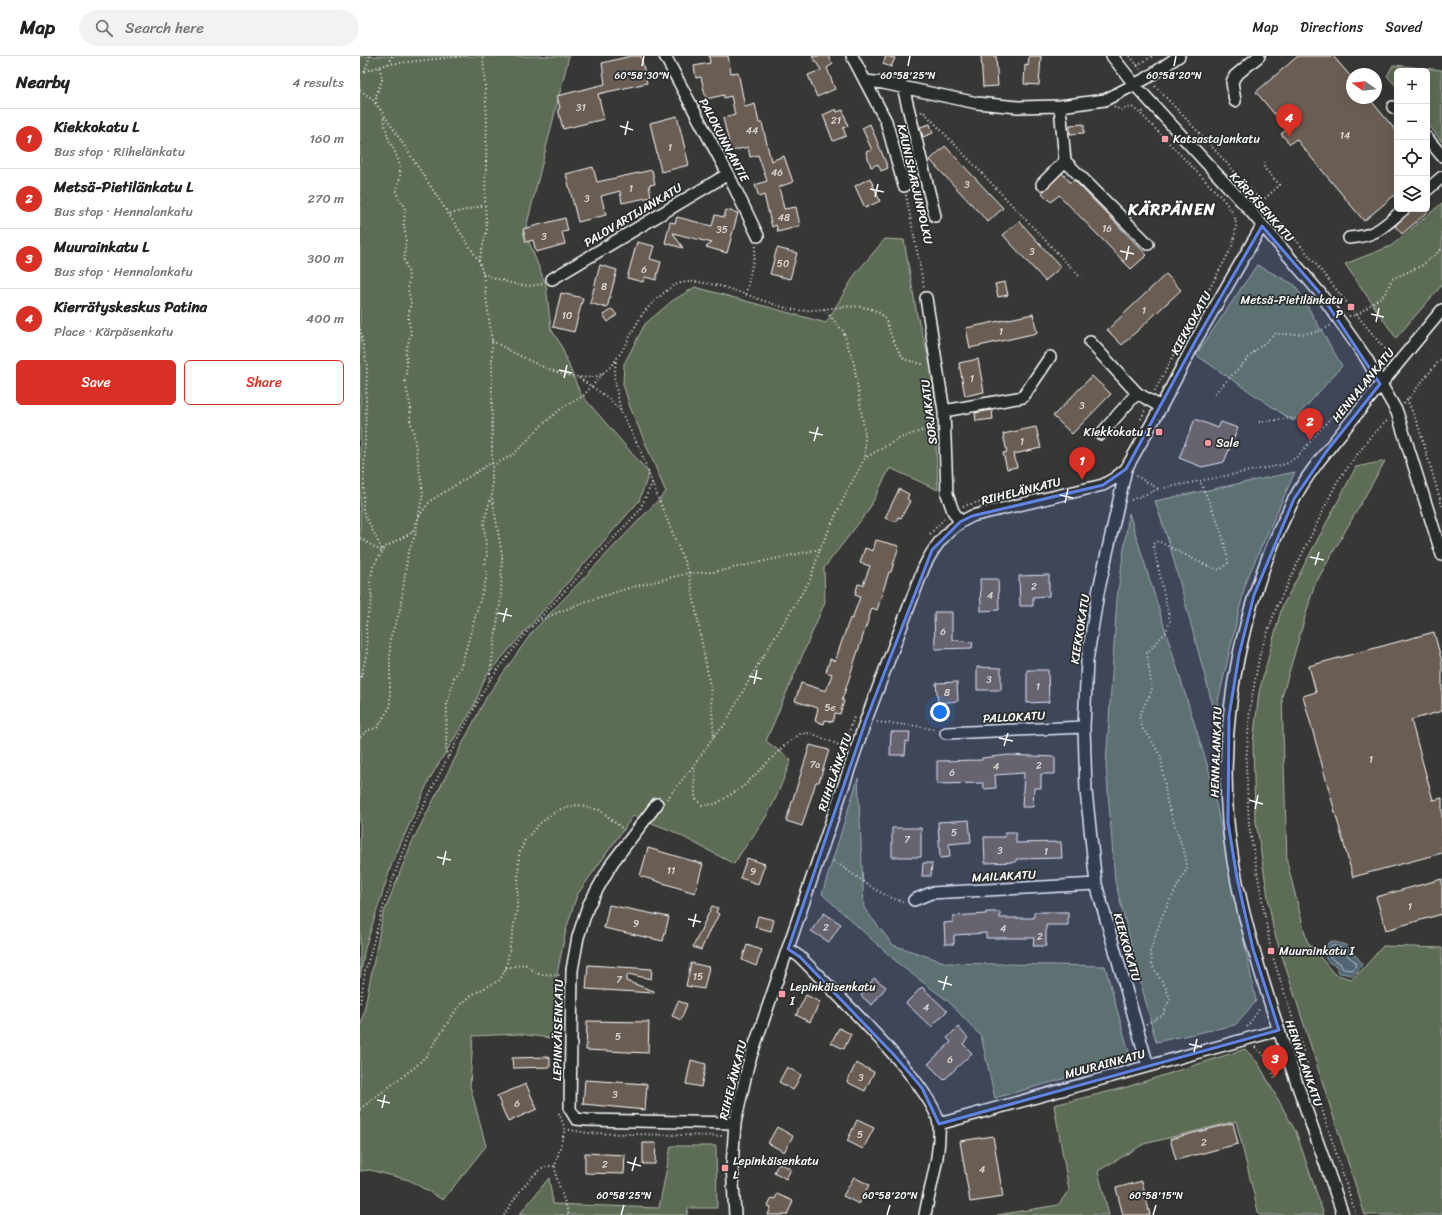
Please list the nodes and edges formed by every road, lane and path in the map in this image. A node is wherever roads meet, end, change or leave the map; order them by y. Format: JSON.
{"nodes":[{"id":1,"x":370,"y":56,"type":"edge"},
{"id":2,"x":392,"y":56,"type":"edge"},
{"id":3,"x":465,"y":56,"type":"edge"},
{"id":4,"x":483,"y":56,"type":"edge"},
{"id":5,"x":665,"y":56,"type":"edge"},
{"id":6,"x":852,"y":56,"type":"edge"},
{"id":7,"x":1112,"y":56,"type":"edge"},
{"id":8,"x":1130,"y":56,"type":"edge"},
{"id":9,"x":1153,"y":56,"type":"edge"},
{"id":10,"x":1179,"y":56,"type":"edge"},
{"id":11,"x":1259,"y":56,"type":"edge"},
{"id":12,"x":388,"y":64,"type":"junction"},
{"id":13,"x":1137,"y":65,"type":"junction"},
{"id":14,"x":380,"y":67,"type":"junction"},
{"id":15,"x":365,"y":71,"type":"junction"},
{"id":16,"x":360,"y":72,"type":"edge"},
{"id":17,"x":1147,"y":78,"type":"junction"},
{"id":18,"x":866,"y":81,"type":"junction"},
{"id":19,"x":1134,"y":84,"type":"junction"},
{"id":20,"x":903,"y":87,"type":"junction"},
{"id":21,"x":360,"y":90,"type":"edge"},
{"id":22,"x":1105,"y":100,"type":"junction"},
{"id":23,"x":1235,"y":101,"type":"dead end"},
{"id":24,"x":376,"y":104,"type":"junction"},
{"id":25,"x":1060,"y":106,"type":"junction"},
{"id":26,"x":383,"y":113,"type":"junction"},
{"id":27,"x":1141,"y":114,"type":"dead end"},
{"id":28,"x":910,"y":115,"type":"junction"},
{"id":29,"x":1164,"y":139,"type":"dead end"},
{"id":30,"x":1429,"y":140,"type":"edge"},
{"id":31,"x":1442,"y":156,"type":"edge"},
{"id":32,"x":1065,"y":161,"type":"junction"},
{"id":33,"x":1265,"y":162,"type":"dead end"},
{"id":34,"x":728,"y":174,"type":"junction"},
{"id":35,"x":1442,"y":177,"type":"edge"},
{"id":36,"x":1042,"y":184,"type":"dead end"},
{"id":37,"x":904,"y":186,"type":"joint"},
{"id":38,"x":1430,"y":187,"type":"edge"},
{"id":39,"x":1262,"y":201,"type":"junction"},
{"id":40,"x":485,"y":205,"type":"junction"},
{"id":41,"x":1400,"y":212,"type":"edge"},
{"id":42,"x":450,"y":214,"type":"junction"},
{"id":43,"x":934,"y":216,"type":"dead end"},
{"id":44,"x":1262,"y":226,"type":"junction"},
{"id":45,"x":758,"y":236,"type":"joint"},
{"id":46,"x":1349,"y":238,"type":"dead end"},
{"id":47,"x":1148,"y":244,"type":"dead end"},
{"id":48,"x":1442,"y":249,"type":"edge"},
{"id":49,"x":479,"y":261,"type":"junction"},
{"id":50,"x":483,"y":274,"type":"junction"},
{"id":51,"x":1081,"y":278,"type":"dead end"},
{"id":52,"x":552,"y":279,"type":"joint"},
{"id":53,"x":746,"y":294,"type":"junction"},
{"id":54,"x":926,"y":298,"type":"joint"},
{"id":55,"x":824,"y":309,"type":"junction"},
{"id":56,"x":1442,"y":310,"type":"edge"},
{"id":57,"x":1357,"y":315,"type":"junction"},
{"id":58,"x":1339,"y":318,"type":"junction"},
{"id":59,"x":360,"y":328,"type":"edge"},
{"id":60,"x":492,"y":341,"type":"junction"},
{"id":61,"x":1090,"y":342,"type":"dead end"},
{"id":62,"x":1387,"y":352,"type":"dead end"},
{"id":63,"x":1050,"y":357,"type":"dead end"},
{"id":64,"x":1442,"y":357,"type":"edge"},
{"id":65,"x":616,"y":360,"type":"junction"},
{"id":66,"x":936,"y":368,"type":"junction"},
{"id":67,"x":605,"y":372,"type":"junction"},
{"id":68,"x":578,"y":377,"type":"junction"},
{"id":69,"x":1380,"y":384,"type":"junction"},
{"id":70,"x":591,"y":387,"type":"junction"},
{"id":71,"x":1137,"y":393,"type":"junction"},
{"id":72,"x":1215,"y":393,"type":"dead end"},
{"id":73,"x":1407,"y":399,"type":"junction"},
{"id":74,"x":1150,"y":400,"type":"junction"},
{"id":75,"x":1161,"y":407,"type":"junction"},
{"id":76,"x":1338,"y":408,"type":"dead end"},
{"id":77,"x":621,"y":412,"type":"junction"},
{"id":78,"x":1397,"y":412,"type":"junction"},
{"id":79,"x":944,"y":415,"type":"junction"},
{"id":80,"x":1139,"y":421,"type":"dead end"},
{"id":81,"x":1259,"y":422,"type":"dead end"},
{"id":82,"x":1318,"y":431,"type":"junction"},
{"id":83,"x":1101,"y":434,"type":"dead end"},
{"id":84,"x":865,"y":458,"type":"junction"},
{"id":85,"x":491,"y":463,"type":"junction"},
{"id":86,"x":1126,"y":469,"type":"junction"},
{"id":87,"x":1200,"y":481,"type":"junction"},
{"id":88,"x":652,"y":483,"type":"junction"},
{"id":89,"x":1045,"y":487,"type":"dead end"},
{"id":90,"x":1159,"y":489,"type":"junction"},
{"id":91,"x":492,"y":496,"type":"junction"},
{"id":92,"x":1119,"y":500,"type":"junction"},
{"id":93,"x":1442,"y":506,"type":"edge"},
{"id":94,"x":953,"y":511,"type":"junction"},
{"id":95,"x":420,"y":516,"type":"junction"},
{"id":96,"x":960,"y":522,"type":"junction"},
{"id":97,"x":928,"y":537,"type":"dead end"},
{"id":98,"x":360,"y":538,"type":"edge"},
{"id":99,"x":820,"y":549,"type":"junction"},
{"id":100,"x":383,"y":552,"type":"junction"},
{"id":101,"x":1442,"y":555,"type":"edge"},
{"id":102,"x":689,"y":573,"type":"junction"},
{"id":103,"x":537,"y":621,"type":"junction"},
{"id":104,"x":360,"y":681,"type":"edge"},
{"id":105,"x":489,"y":681,"type":"junction"},
{"id":106,"x":866,"y":720,"type":"junction"},
{"id":107,"x":1084,"y":727,"type":"junction"},
{"id":108,"x":946,"y":733,"type":"joint"},
{"id":109,"x":714,"y":736,"type":"junction"},
{"id":110,"x":360,"y":737,"type":"edge"},
{"id":111,"x":844,"y":747,"type":"junction"},
{"id":112,"x":448,"y":757,"type":"junction"},
{"id":113,"x":694,"y":766,"type":"junction"},
{"id":114,"x":836,"y":769,"type":"dead end"},
{"id":115,"x":662,"y":802,"type":"joint"},
{"id":116,"x":628,"y":833,"type":"dead end"},
{"id":117,"x":821,"y":854,"type":"junction"},
{"id":118,"x":1096,"y":884,"type":"junction"},
{"id":119,"x":914,"y":900,"type":"joint"},
{"id":120,"x":788,"y":949,"type":"junction"},
{"id":121,"x":506,"y":968,"type":"junction"},
{"id":122,"x":565,"y":975,"type":"dead end"},
{"id":123,"x":1286,"y":999,"type":"junction"},
{"id":124,"x":360,"y":1004,"type":"edge"},
{"id":125,"x":1270,"y":1004,"type":"junction"},
{"id":126,"x":1138,"y":1029,"type":"junction"},
{"id":127,"x":1278,"y":1030,"type":"junction"},
{"id":128,"x":1248,"y":1033,"type":"junction"},
{"id":129,"x":1148,"y":1066,"type":"junction"},
{"id":130,"x":1275,"y":1078,"type":"dead end"},
{"id":131,"x":360,"y":1108,"type":"edge"},
{"id":132,"x":729,"y":1123,"type":"junction"},
{"id":133,"x":939,"y":1124,"type":"junction"},
{"id":134,"x":565,"y":1129,"type":"dead end"},
{"id":135,"x":722,"y":1136,"type":"junction"},
{"id":136,"x":723,"y":1142,"type":"dead end"},
{"id":137,"x":504,"y":1215,"type":"edge"},
{"id":138,"x":569,"y":1215,"type":"edge"},
{"id":139,"x":734,"y":1215,"type":"edge"},
{"id":140,"x":925,"y":1215,"type":"edge"},
{"id":141,"x":1342,"y":1215,"type":"edge"},
{"id":142,"x":1356,"y":1215,"type":"edge"}],
"edges":[{"from":1,"to":15,"type":"path"},
{"from":2,"to":12,"type":"path"},
{"from":3,"to":12,"type":"path"},
{"from":4,"to":40,"type":"path"},
{"from":5,"to":34,"type":"street","name":"PALOKUNNANTIE"},
{"from":6,"to":18,"type":"street","name":"KAUNISHARJUNPOLKU"},
{"from":7,"to":19,"type":"street","name":"KÄRPÄSENKATU"},
{"from":8,"to":13,"type":"path"},
{"from":9,"to":13,"type":"path"},
{"from":10,"to":17,"type":"street"},
{"from":11,"to":23,"type":"street"},
{"from":12,"to":14,"type":"path"},
{"from":13,"to":17,"type":"path"},
{"from":14,"to":15,"type":"path"},
{"from":14,"to":24,"type":"path"},
{"from":15,"to":16,"type":"path"},
{"from":17,"to":19,"type":"street"},
{"from":17,"to":39,"type":"path"},
{"from":18,"to":20,"type":"street"},
{"from":18,"to":37,"type":"street","name":"KAUNISHARJUNPOLKU"},
{"from":19,"to":22,"type":"street"},
{"from":19,"to":44,"type":"street","name":"KÄRPÄSENKATU"},
{"from":20,"to":25,"type":"street"},
{"from":20,"to":28,"type":"street"},
{"from":21,"to":24,"type":"path"},
{"from":22,"to":25,"type":"street"},
{"from":22,"to":27,"type":"path"},
{"from":24,"to":26,"type":"path"},
{"from":25,"to":32,"type":"street"},
{"from":26,"to":42,"type":"path"},
{"from":26,"to":95,"type":"path"},
{"from":28,"to":43,"type":"street"},
{"from":28,"to":51,"type":"path"},
{"from":29,"to":74,"type":"path"},
{"from":30,"to":31,"type":"street"},
{"from":32,"to":36,"type":"street"},
{"from":32,"to":47,"type":"street"},
{"from":33,"to":39,"type":"path"},
{"from":34,"to":45,"type":"street","name":"PALOKUNNANTIE"},
{"from":34,"to":52,"type":"street","name":"PALOVARTIJANKATU"},
{"from":35,"to":38,"type":"street"},
{"from":37,"to":54,"type":"path","name":"KAUNISHARJUNPOLKU"},
{"from":39,"to":57,"type":"path"},
{"from":40,"to":42,"type":"path"},
{"from":40,"to":49,"type":"path"},
{"from":41,"to":46,"type":"street"},
{"from":42,"to":49,"type":"path"},
{"from":44,"to":58,"type":"street","name":"KÄRPÄSENKATU"},
{"from":44,"to":75,"type":"street","name":"KIEKKOKATU"},
{"from":45,"to":53,"type":"path"},
{"from":48,"to":57,"type":"path"},
{"from":49,"to":50,"type":"path"},
{"from":50,"to":52,"type":"path"},
{"from":50,"to":60,"type":"path"},
{"from":53,"to":55,"type":"path"},
{"from":53,"to":65,"type":"path"},
{"from":54,"to":66,"type":"street","name":"SORJAKATU"},
{"from":55,"to":66,"type":"path"},
{"from":55,"to":84,"type":"path"},
{"from":56,"to":69,"type":"street","name":"HENNALANKATU"},
{"from":57,"to":58,"type":"path"},
{"from":57,"to":62,"type":"path"},
{"from":58,"to":69,"type":"street","name":"KÄRPÄSENKATU"},
{"from":58,"to":72,"type":"path"},
{"from":59,"to":100,"type":"path"},
{"from":60,"to":68,"type":"path"},
{"from":60,"to":85,"type":"path"},
{"from":61,"to":71,"type":"street"},
{"from":63,"to":79,"type":"street"},
{"from":64,"to":73,"type":"path"},
{"from":65,"to":67,"type":"path"},
{"from":65,"to":77,"type":"path"},
{"from":66,"to":79,"type":"street","name":"SORJAKATU"},
{"from":67,"to":68,"type":"path"},
{"from":67,"to":70,"type":"path"},
{"from":68,"to":70,"type":"path"},
{"from":69,"to":78,"type":"street","name":"KÄRPÄSENKATU"},
{"from":69,"to":125,"type":"street","name":"HENNALANKATU"},
{"from":70,"to":77,"type":"path"},
{"from":70,"to":85,"type":"path"},
{"from":71,"to":74,"type":"street"},
{"from":71,"to":83,"type":"street"},
{"from":73,"to":78,"type":"path"},
{"from":73,"to":93,"type":"path"},
{"from":74,"to":75,"type":"street"},
{"from":74,"to":80,"type":"path"},
{"from":75,"to":86,"type":"street","name":"KIEKKOKATU"},
{"from":76,"to":82,"type":"path"},
{"from":77,"to":88,"type":"path"},
{"from":78,"to":101,"type":"street","name":"KÄRPÄSENKATU"},
{"from":78,"to":123,"type":"path"},
{"from":79,"to":84,"type":"path"},
{"from":79,"to":94,"type":"street","name":"SORJAKATU"},
{"from":81,"to":82,"type":"path"},
{"from":82,"to":87,"type":"path"},
{"from":84,"to":99,"type":"path"},
{"from":85,"to":91,"type":"path"},
{"from":85,"to":95,"type":"path"},
{"from":86,"to":90,"type":"path"},
{"from":86,"to":92,"type":"street","name":"KIEKKOKATU"},
{"from":86,"to":96,"type":"street","name":"RIIHELÄNKATU"},
{"from":87,"to":90,"type":"path"},
{"from":87,"to":126,"type":"path"},
{"from":88,"to":102,"type":"path"},
{"from":88,"to":103,"type":"path"},
{"from":89,"to":94,"type":"path"},
{"from":90,"to":92,"type":"path"},
{"from":91,"to":105,"type":"path"},
{"from":91,"to":112,"type":"path"},
{"from":92,"to":107,"type":"street","name":"KIEKKOKATU"},
{"from":94,"to":96,"type":"street","name":"SORJAKATU"},
{"from":94,"to":97,"type":"path"},
{"from":95,"to":100,"type":"path"},
{"from":95,"to":110,"type":"path"},
{"from":96,"to":106,"type":"street","name":"RIIHELÄNKATU"},
{"from":98,"to":100,"type":"path"},
{"from":99,"to":102,"type":"path"},
{"from":99,"to":109,"type":"path"},
{"from":100,"to":104,"type":"path"},
{"from":102,"to":103,"type":"path"},
{"from":102,"to":109,"type":"path"},
{"from":103,"to":105,"type":"path"},
{"from":105,"to":112,"type":"path"},
{"from":106,"to":108,"type":"path"},
{"from":106,"to":111,"type":"path"},
{"from":106,"to":117,"type":"street","name":"RIIHELÄNKATU"},
{"from":107,"to":108,"type":"street","name":"PALLOKATU"},
{"from":107,"to":118,"type":"street","name":"KIEKKOKATU"},
{"from":109,"to":113,"type":"path"},
{"from":111,"to":113,"type":"path"},
{"from":111,"to":114,"type":"path"},
{"from":112,"to":124,"type":"path"},
{"from":113,"to":115,"type":"path"},
{"from":115,"to":132,"type":"street","name":"LEPINKÄISENKATU"},
{"from":116,"to":121,"type":"path"},
{"from":117,"to":119,"type":"path"},
{"from":117,"to":120,"type":"street","name":"RIIHELÄNKATU"},
{"from":118,"to":119,"type":"street","name":"MAILAKATU"},
{"from":118,"to":126,"type":"street","name":"KIEKKOKATU"},
{"from":120,"to":132,"type":"street","name":"RIIHELÄNKATU"},
{"from":120,"to":133,"type":"street"},
{"from":121,"to":122,"type":"path"},
{"from":121,"to":131,"type":"path"},
{"from":123,"to":125,"type":"path"},
{"from":123,"to":142,"type":"path"},
{"from":125,"to":127,"type":"street","name":"HENNALANKATU"},
{"from":125,"to":128,"type":"path"},
{"from":126,"to":129,"type":"street","name":"KIEKKOKATU"},
{"from":127,"to":128,"type":"street","name":"MUURAINKATU"},
{"from":127,"to":141,"type":"street","name":"HENNALANKATU"},
{"from":128,"to":129,"type":"street","name":"MUURAINKATU"},
{"from":128,"to":130,"type":"path"},
{"from":129,"to":133,"type":"street","name":"MUURAINKATU"},
{"from":132,"to":135,"type":"path"},
{"from":132,"to":139,"type":"street","name":"RIIHELÄNKATU"},
{"from":133,"to":140,"type":"street"},
{"from":134,"to":135,"type":"path"},
{"from":135,"to":136,"type":"path"},
{"from":137,"to":138,"type":"path"}]}
